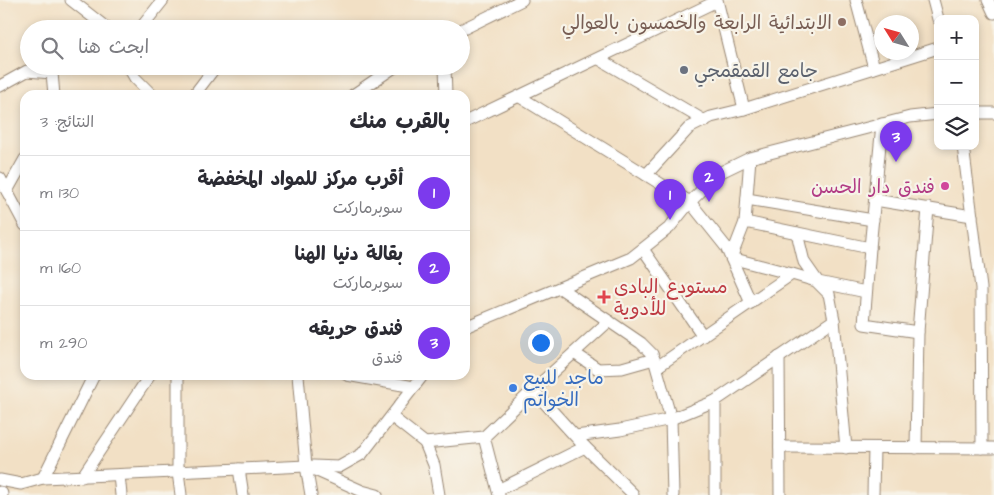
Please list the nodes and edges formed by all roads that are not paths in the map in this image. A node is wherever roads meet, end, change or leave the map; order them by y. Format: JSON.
{"nodes":[{"id":1,"x":71,"y":0,"type":"edge"},
{"id":2,"x":163,"y":0,"type":"edge"},
{"id":3,"x":522,"y":0,"type":"edge"},
{"id":4,"x":856,"y":0,"type":"edge"},
{"id":5,"x":934,"y":0,"type":"edge"},
{"id":6,"x":988,"y":0,"type":"edge"},
{"id":7,"x":717,"y":1,"type":"edge"},
{"id":8,"x":994,"y":13,"type":"edge"},
{"id":9,"x":937,"y":15,"type":"edge"},
{"id":10,"x":97,"y":20,"type":"edge"},
{"id":11,"x":147,"y":20,"type":"edge"},
{"id":12,"x":470,"y":26,"type":"edge"},
{"id":13,"x":934,"y":49,"type":"edge"},
{"id":14,"x":599,"y":59,"type":"junction"},
{"id":15,"x":874,"y":68,"type":"junction"},
{"id":16,"x":20,"y":75,"type":"edge"},
{"id":17,"x":52,"y":75,"type":"edge"},
{"id":18,"x":132,"y":75,"type":"edge"},
{"id":19,"x":209,"y":75,"type":"edge"},
{"id":20,"x":383,"y":75,"type":"edge"},
{"id":21,"x":445,"y":75,"type":"edge"},
{"id":22,"x":0,"y":86,"type":"edge"},
{"id":23,"x":54,"y":90,"type":"edge"},
{"id":24,"x":147,"y":90,"type":"edge"},
{"id":25,"x":198,"y":90,"type":"edge"},
{"id":26,"x":360,"y":90,"type":"edge"},
{"id":27,"x":446,"y":90,"type":"edge"},
{"id":28,"x":520,"y":97,"type":"junction"},
{"id":29,"x":744,"y":109,"type":"junction"},
{"id":30,"x":979,"y":113,"type":"edge"},
{"id":31,"x":994,"y":113,"type":"edge"},
{"id":32,"x":934,"y":114,"type":"edge"},
{"id":33,"x":470,"y":120,"type":"edge"},
{"id":34,"x":704,"y":121,"type":"junction"},
{"id":35,"x":882,"y":124,"type":"junction"},
{"id":36,"x":964,"y":150,"type":"edge"},
{"id":37,"x":750,"y":158,"type":"junction"},
{"id":38,"x":20,"y":168,"type":"edge"},
{"id":39,"x":646,"y":175,"type":"junction"},
{"id":40,"x":0,"y":178,"type":"edge"},
{"id":41,"x":7,"y":191,"type":"junction"},
{"id":42,"x":747,"y":200,"type":"junction"},
{"id":43,"x":875,"y":200,"type":"junction"},
{"id":44,"x":690,"y":202,"type":"junction"},
{"id":45,"x":928,"y":208,"type":"junction"},
{"id":46,"x":20,"y":216,"type":"edge"},
{"id":47,"x":972,"y":216,"type":"junction"},
{"id":48,"x":873,"y":220,"type":"junction"},
{"id":49,"x":745,"y":222,"type":"junction"},
{"id":50,"x":797,"y":233,"type":"junction"},
{"id":51,"x":870,"y":248,"type":"junction"},
{"id":52,"x":643,"y":249,"type":"junction"},
{"id":53,"x":731,"y":258,"type":"junction"},
{"id":54,"x":792,"y":274,"type":"junction"},
{"id":55,"x":818,"y":282,"type":"junction"},
{"id":56,"x":560,"y":288,"type":"junction"},
{"id":57,"x":981,"y":288,"type":"junction"},
{"id":58,"x":994,"y":290,"type":"edge"},
{"id":59,"x":866,"y":292,"type":"junction"},
{"id":60,"x":752,"y":303,"type":"junction"},
{"id":61,"x":834,"y":320,"type":"junction"},
{"id":62,"x":609,"y":321,"type":"junction"},
{"id":63,"x":470,"y":325,"type":"edge"},
{"id":64,"x":918,"y":332,"type":"junction"},
{"id":65,"x":703,"y":336,"type":"junction"},
{"id":66,"x":574,"y":353,"type":"junction"},
{"id":67,"x":779,"y":357,"type":"junction"},
{"id":68,"x":655,"y":363,"type":"junction"},
{"id":69,"x":982,"y":374,"type":"junction"},
{"id":70,"x":994,"y":375,"type":"edge"},
{"id":71,"x":91,"y":380,"type":"edge"},
{"id":72,"x":147,"y":380,"type":"edge"},
{"id":73,"x":178,"y":380,"type":"edge"},
{"id":74,"x":298,"y":380,"type":"edge"},
{"id":75,"x":375,"y":380,"type":"edge"},
{"id":76,"x":419,"y":380,"type":"edge"},
{"id":77,"x":414,"y":387,"type":"junction"},
{"id":78,"x":533,"y":390,"type":"junction"},
{"id":79,"x":715,"y":400,"type":"junction"},
{"id":80,"x":392,"y":417,"type":"junction"},
{"id":81,"x":671,"y":419,"type":"junction"},
{"id":82,"x":576,"y":436,"type":"junction"},
{"id":83,"x":484,"y":437,"type":"junction"},
{"id":84,"x":425,"y":442,"type":"junction"},
{"id":85,"x":585,"y":447,"type":"junction"},
{"id":86,"x":780,"y":448,"type":"junction"},
{"id":87,"x":846,"y":448,"type":"junction"},
{"id":88,"x":874,"y":448,"type":"junction"},
{"id":89,"x":916,"y":448,"type":"junction"},
{"id":90,"x":988,"y":448,"type":"edge"},
{"id":91,"x":306,"y":466,"type":"junction"},
{"id":92,"x":239,"y":469,"type":"junction"},
{"id":93,"x":178,"y":472,"type":"junction"},
{"id":94,"x":119,"y":475,"type":"junction"},
{"id":95,"x":82,"y":477,"type":"junction"},
{"id":96,"x":42,"y":478,"type":"junction"},
{"id":97,"x":0,"y":480,"type":"edge"},
{"id":98,"x":498,"y":493,"type":"edge"},
{"id":99,"x":121,"y":495,"type":"edge"},
{"id":100,"x":181,"y":495,"type":"edge"},
{"id":101,"x":243,"y":495,"type":"edge"},
{"id":102,"x":311,"y":495,"type":"edge"},
{"id":103,"x":377,"y":495,"type":"edge"},
{"id":104,"x":439,"y":495,"type":"edge"},
{"id":105,"x":635,"y":495,"type":"edge"},
{"id":106,"x":673,"y":495,"type":"edge"},
{"id":107,"x":715,"y":495,"type":"edge"},
{"id":108,"x":780,"y":495,"type":"edge"},
{"id":109,"x":873,"y":495,"type":"edge"}],
"edges":[{"from":1,"to":10,"type":"street"},
{"from":2,"to":11,"type":"street"},
{"from":3,"to":12,"type":"street"},
{"from":4,"to":15,"type":"street"},
{"from":5,"to":9,"type":"street"},
{"from":6,"to":8,"type":"street"},
{"from":7,"to":14,"type":"street"},
{"from":7,"to":29,"type":"street"},
{"from":13,"to":15,"type":"street"},
{"from":14,"to":28,"type":"street"},
{"from":14,"to":34,"type":"street"},
{"from":15,"to":29,"type":"street"},
{"from":16,"to":22,"type":"street"},
{"from":17,"to":23,"type":"street"},
{"from":18,"to":24,"type":"street"},
{"from":19,"to":25,"type":"street"},
{"from":20,"to":26,"type":"street"},
{"from":21,"to":27,"type":"street"},
{"from":28,"to":33,"type":"street"},
{"from":28,"to":39,"type":"street"},
{"from":29,"to":34,"type":"street"},
{"from":30,"to":31,"type":"street"},
{"from":32,"to":35,"type":"street"},
{"from":34,"to":39,"type":"street"},
{"from":35,"to":37,"type":"street"},
{"from":35,"to":43,"type":"street"},
{"from":36,"to":47,"type":"street"},
{"from":37,"to":42,"type":"street"},
{"from":37,"to":44,"type":"street"},
{"from":38,"to":41,"type":"street"},
{"from":39,"to":44,"type":"street"},
{"from":40,"to":41,"type":"street"},
{"from":41,"to":46,"type":"street"},
{"from":42,"to":48,"type":"street"},
{"from":42,"to":49,"type":"street"},
{"from":43,"to":45,"type":"street"},
{"from":43,"to":48,"type":"street"},
{"from":44,"to":52,"type":"street"},
{"from":44,"to":53,"type":"street"},
{"from":45,"to":47,"type":"street"},
{"from":45,"to":64,"type":"street"},
{"from":47,"to":57,"type":"street"},
{"from":48,"to":51,"type":"street"},
{"from":49,"to":50,"type":"street"},
{"from":49,"to":53,"type":"street"},
{"from":50,"to":51,"type":"street"},
{"from":50,"to":55,"type":"street"},
{"from":51,"to":59,"type":"street"},
{"from":52,"to":56,"type":"street"},
{"from":52,"to":65,"type":"street"},
{"from":53,"to":54,"type":"street"},
{"from":53,"to":60,"type":"street"},
{"from":54,"to":55,"type":"street"},
{"from":54,"to":60,"type":"street"},
{"from":55,"to":59,"type":"street"},
{"from":55,"to":61,"type":"street"},
{"from":56,"to":62,"type":"street"},
{"from":56,"to":63,"type":"street"},
{"from":57,"to":58,"type":"street"},
{"from":57,"to":69,"type":"street"},
{"from":59,"to":64,"type":"street"},
{"from":60,"to":65,"type":"street"},
{"from":61,"to":67,"type":"street"},
{"from":61,"to":87,"type":"street"},
{"from":62,"to":66,"type":"street"},
{"from":62,"to":68,"type":"street"},
{"from":64,"to":89,"type":"street"},
{"from":65,"to":68,"type":"street"},
{"from":66,"to":68,"type":"street"},
{"from":66,"to":78,"type":"street"},
{"from":67,"to":79,"type":"street"},
{"from":67,"to":86,"type":"street"},
{"from":68,"to":81,"type":"street"},
{"from":69,"to":70,"type":"street"},
{"from":69,"to":90,"type":"street"},
{"from":71,"to":96,"type":"street"},
{"from":72,"to":95,"type":"street"},
{"from":73,"to":93,"type":"street"},
{"from":74,"to":91,"type":"street"},
{"from":75,"to":77,"type":"street"},
{"from":76,"to":77,"type":"street"},
{"from":77,"to":80,"type":"street"},
{"from":78,"to":82,"type":"street"},
{"from":78,"to":83,"type":"street"},
{"from":79,"to":81,"type":"street"},
{"from":79,"to":107,"type":"street"},
{"from":80,"to":84,"type":"street"},
{"from":80,"to":91,"type":"street"},
{"from":81,"to":82,"type":"street"},
{"from":81,"to":106,"type":"street"},
{"from":82,"to":85,"type":"street"},
{"from":83,"to":84,"type":"street"},
{"from":83,"to":98,"type":"street"},
{"from":84,"to":104,"type":"street"},
{"from":85,"to":98,"type":"street"},
{"from":85,"to":105,"type":"street"},
{"from":86,"to":87,"type":"street"},
{"from":86,"to":108,"type":"street"},
{"from":87,"to":88,"type":"street"},
{"from":88,"to":89,"type":"street"},
{"from":88,"to":109,"type":"street"},
{"from":89,"to":90,"type":"street"},
{"from":91,"to":92,"type":"street"},
{"from":91,"to":102,"type":"street"},
{"from":91,"to":103,"type":"street"},
{"from":92,"to":93,"type":"street"},
{"from":92,"to":101,"type":"street"},
{"from":93,"to":94,"type":"street"},
{"from":93,"to":100,"type":"street"},
{"from":94,"to":95,"type":"street"},
{"from":94,"to":99,"type":"street"},
{"from":95,"to":96,"type":"street"},
{"from":96,"to":97,"type":"street"}]}
